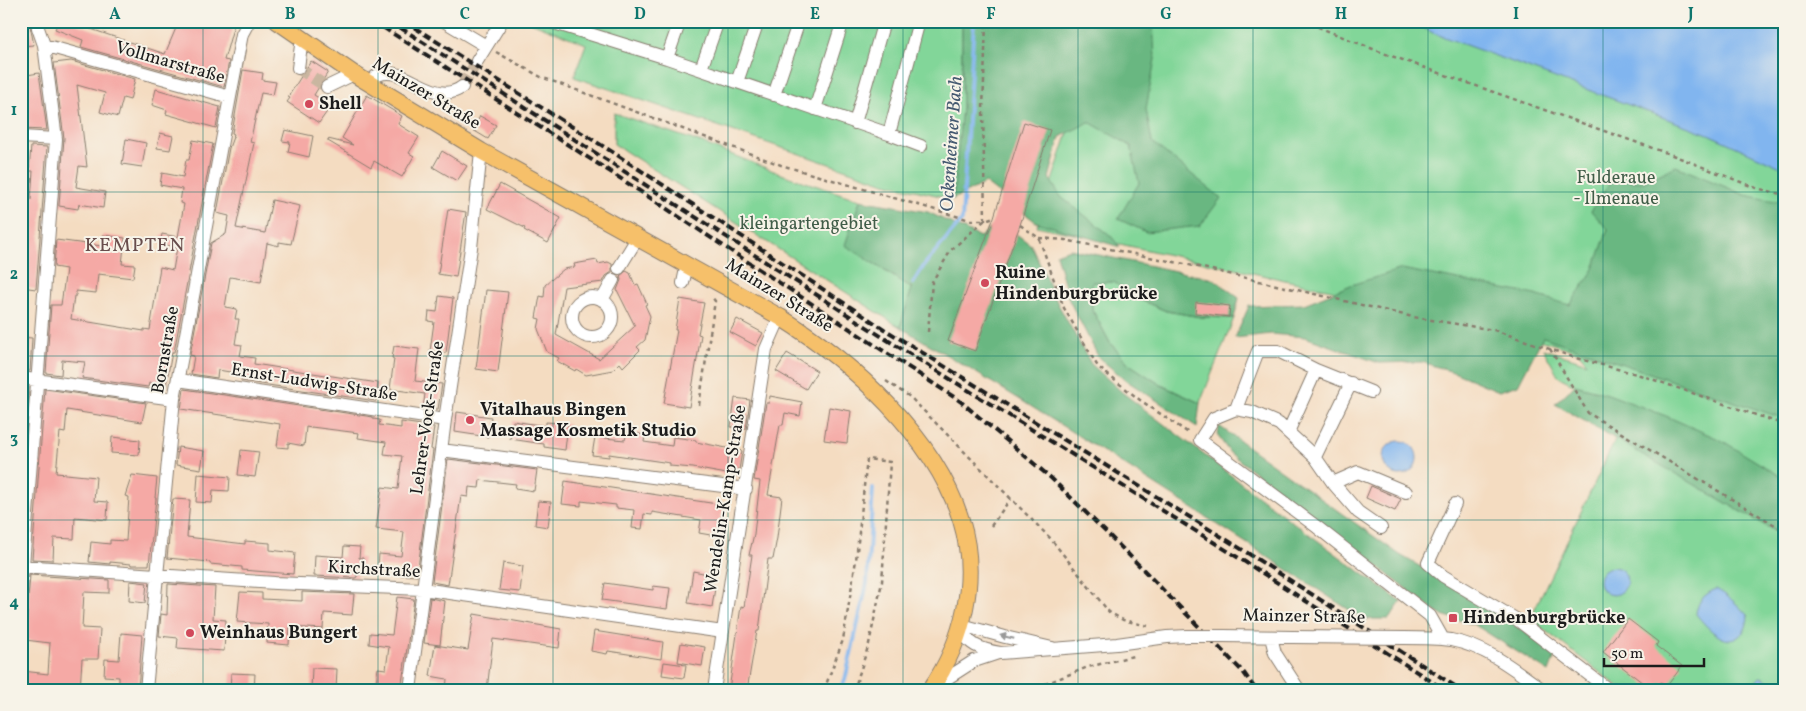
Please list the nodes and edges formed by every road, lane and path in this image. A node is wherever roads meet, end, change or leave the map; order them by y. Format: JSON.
{"nodes":[{"id":1,"x":37,"y":21,"type":"edge"},
{"id":2,"x":249,"y":21,"type":"edge"},
{"id":3,"x":277,"y":21,"type":"edge"},
{"id":4,"x":444,"y":21,"type":"edge"},
{"id":5,"x":502,"y":21,"type":"edge"},
{"id":6,"x":548,"y":21,"type":"edge"},
{"id":7,"x":680,"y":21,"type":"edge"},
{"id":8,"x":718,"y":21,"type":"edge"},
{"id":9,"x":758,"y":21,"type":"edge"},
{"id":10,"x":799,"y":21,"type":"edge"},
{"id":11,"x":843,"y":21,"type":"edge"},
{"id":12,"x":884,"y":21,"type":"edge"},
{"id":13,"x":919,"y":21,"type":"edge"},
{"id":14,"x":986,"y":21,"type":"edge"},
{"id":15,"x":1303,"y":21,"type":"edge"},
{"id":16,"x":302,"y":38,"type":"junction"},
{"id":17,"x":44,"y":46,"type":"junction"},
{"id":18,"x":486,"y":46,"type":"junction"},
{"id":19,"x":667,"y":58,"type":"junction"},
{"id":20,"x":477,"y":61,"type":"tunnel mouth"},
{"id":21,"x":298,"y":68,"type":"dead end"},
{"id":22,"x":701,"y":69,"type":"junction"},
{"id":23,"x":354,"y":74,"type":"junction"},
{"id":24,"x":737,"y":82,"type":"junction"},
{"id":25,"x":369,"y":83,"type":"junction"},
{"id":26,"x":327,"y":87,"type":"dead end"},
{"id":27,"x":462,"y":88,"type":"dead end"},
{"id":28,"x":774,"y":95,"type":"junction"},
{"id":29,"x":230,"y":97,"type":"junction"},
{"id":30,"x":815,"y":109,"type":"junction"},
{"id":31,"x":855,"y":122,"type":"junction"},
{"id":32,"x":889,"y":134,"type":"junction"},
{"id":33,"x":21,"y":137,"type":"edge"},
{"id":34,"x":56,"y":139,"type":"junction"},
{"id":35,"x":920,"y":146,"type":"dead end"},
{"id":36,"x":481,"y":151,"type":"junction"},
{"id":37,"x":1785,"y":196,"type":"edge"},
{"id":38,"x":994,"y":217,"type":"dead end"},
{"id":39,"x":985,"y":220,"type":"junction"},
{"id":40,"x":1020,"y":225,"type":"dead end"},
{"id":41,"x":638,"y":237,"type":"junction"},
{"id":42,"x":1039,"y":238,"type":"junction"},
{"id":43,"x":687,"y":264,"type":"junction"},
{"id":44,"x":619,"y":268,"type":"dead end"},
{"id":45,"x":613,"y":280,"type":"dead end"},
{"id":46,"x":682,"y":283,"type":"dead end"},
{"id":47,"x":709,"y":294,"type":"dead end"},
{"id":48,"x":602,"y":300,"type":"dead end"},
{"id":49,"x":780,"y":317,"type":"junction"},
{"id":50,"x":928,"y":332,"type":"dead end"},
{"id":51,"x":1550,"y":348,"type":"junction"},
{"id":52,"x":1316,"y":370,"type":"junction"},
{"id":53,"x":21,"y":378,"type":"edge"},
{"id":54,"x":39,"y":380,"type":"junction"},
{"id":55,"x":178,"y":380,"type":"junction"},
{"id":56,"x":1351,"y":383,"type":"junction"},
{"id":57,"x":1371,"y":392,"type":"dead end"},
{"id":58,"x":174,"y":399,"type":"junction"},
{"id":59,"x":699,"y":404,"type":"dead end"},
{"id":60,"x":1236,"y":408,"type":"junction"},
{"id":61,"x":445,"y":420,"type":"junction"},
{"id":62,"x":1785,"y":425,"type":"edge"},
{"id":63,"x":1288,"y":432,"type":"junction"},
{"id":64,"x":1200,"y":440,"type":"junction"},
{"id":65,"x":441,"y":450,"type":"junction"},
{"id":66,"x":1315,"y":457,"type":"junction"},
{"id":67,"x":1333,"y":483,"type":"junction"},
{"id":68,"x":746,"y":490,"type":"junction"},
{"id":69,"x":1406,"y":492,"type":"dead end"},
{"id":70,"x":1011,"y":498,"type":"dead end"},
{"id":71,"x":1455,"y":504,"type":"dead end"},
{"id":72,"x":991,"y":526,"type":"dead end"},
{"id":73,"x":1381,"y":528,"type":"dead end"},
{"id":74,"x":1785,"y":531,"type":"edge"},
{"id":75,"x":22,"y":566,"type":"edge"},
{"id":76,"x":156,"y":575,"type":"junction"},
{"id":77,"x":422,"y":590,"type":"junction"},
{"id":78,"x":21,"y":591,"type":"edge"},
{"id":79,"x":962,"y":625,"type":"junction"},
{"id":80,"x":723,"y":632,"type":"junction"},
{"id":81,"x":1271,"y":637,"type":"junction"},
{"id":82,"x":1443,"y":639,"type":"junction"},
{"id":83,"x":1052,"y":648,"type":"junction"},
{"id":84,"x":1000,"y":653,"type":"junction"},
{"id":85,"x":1134,"y":656,"type":"dead end"},
{"id":86,"x":931,"y":689,"type":"edge"},
{"id":87,"x":146,"y":690,"type":"edge"},
{"id":88,"x":410,"y":690,"type":"edge"},
{"id":89,"x":714,"y":690,"type":"edge"},
{"id":90,"x":824,"y":690,"type":"edge"},
{"id":91,"x":854,"y":690,"type":"edge"},
{"id":92,"x":1030,"y":690,"type":"edge"},
{"id":93,"x":1299,"y":690,"type":"edge"},
{"id":94,"x":1543,"y":690,"type":"edge"},
{"id":95,"x":1609,"y":690,"type":"edge"}],
"edges":[{"from":1,"to":17,"type":"street"},
{"from":2,"to":29,"type":"street","name":"Bornstraße"},
{"from":3,"to":16,"type":"main road","name":"Mainzer Straße"},
{"from":4,"to":18,"type":"street"},
{"from":5,"to":18,"type":"street"},
{"from":6,"to":19,"type":"street"},
{"from":7,"to":19,"type":"street"},
{"from":8,"to":22,"type":"street"},
{"from":9,"to":24,"type":"street"},
{"from":10,"to":28,"type":"street"},
{"from":11,"to":30,"type":"street"},
{"from":12,"to":31,"type":"street"},
{"from":13,"to":32,"type":"street"},
{"from":14,"to":39,"type":"path"},
{"from":15,"to":37,"type":"path"},
{"from":16,"to":21,"type":"street"},
{"from":16,"to":23,"type":"main road","name":"Mainzer Straße"},
{"from":17,"to":29,"type":"street","name":"Vollmarstraße"},
{"from":17,"to":34,"type":"street"},
{"from":18,"to":20,"type":"street"},
{"from":18,"to":39,"type":"path"},
{"from":19,"to":22,"type":"street"},
{"from":22,"to":24,"type":"street"},
{"from":23,"to":25,"type":"main road","name":"Mainzer Straße"},
{"from":23,"to":26,"type":"street"},
{"from":24,"to":28,"type":"street"},
{"from":25,"to":27,"type":"street"},
{"from":25,"to":36,"type":"main road","name":"Mainzer Straße"},
{"from":28,"to":30,"type":"street"},
{"from":29,"to":55,"type":"street","name":"Bornstraße"},
{"from":30,"to":31,"type":"street"},
{"from":31,"to":32,"type":"street"},
{"from":32,"to":35,"type":"street"},
{"from":33,"to":34,"type":"street"},
{"from":34,"to":54,"type":"street"},
{"from":36,"to":41,"type":"main road","name":"Mainzer Straße"},
{"from":36,"to":61,"type":"street","name":"Lehrer-Vock-Straße"},
{"from":38,"to":39,"type":"path"},
{"from":39,"to":50,"type":"path"},
{"from":40,"to":42,"type":"path"},
{"from":41,"to":43,"type":"main road","name":"Mainzer Straße"},
{"from":41,"to":44,"type":"street"},
{"from":42,"to":51,"type":"path"},
{"from":42,"to":64,"type":"path"},
{"from":43,"to":46,"type":"street"},
{"from":43,"to":49,"type":"main road","name":"Mainzer Straße"},
{"from":45,"to":48,"type":"street"},
{"from":47,"to":59,"type":"path","name":"Mainzer Straße"},
{"from":49,"to":68,"type":"street","name":"Wendelin-Kamp-Straße"},
{"from":49,"to":79,"type":"main road","name":"Mainzer Straße"},
{"from":51,"to":62,"type":"path"},
{"from":51,"to":74,"type":"path"},
{"from":52,"to":56,"type":"street"},
{"from":52,"to":60,"type":"street"},
{"from":52,"to":63,"type":"street"},
{"from":53,"to":54,"type":"street"},
{"from":54,"to":58,"type":"street"},
{"from":54,"to":75,"type":"street"},
{"from":55,"to":58,"type":"street","name":"Bornstraße"},
{"from":55,"to":61,"type":"street","name":"Ernst-Ludwig-Straße"},
{"from":56,"to":57,"type":"street"},
{"from":56,"to":66,"type":"street"},
{"from":58,"to":76,"type":"street","name":"Bornstraße"},
{"from":60,"to":63,"type":"street"},
{"from":60,"to":64,"type":"street"},
{"from":61,"to":65,"type":"street","name":"Lehrer-Vock-Straße"},
{"from":63,"to":66,"type":"street"},
{"from":64,"to":82,"type":"street"},
{"from":65,"to":68,"type":"street"},
{"from":65,"to":77,"type":"street","name":"Lehrer-Vock-Straße"},
{"from":66,"to":67,"type":"street"},
{"from":67,"to":69,"type":"street"},
{"from":67,"to":73,"type":"street"},
{"from":68,"to":80,"type":"street","name":"Wendelin-Kamp-Straße"},
{"from":70,"to":72,"type":"path"},
{"from":71,"to":95,"type":"street"},
{"from":75,"to":76,"type":"street","name":"Kirchstraße"},
{"from":75,"to":78,"type":"street"},
{"from":76,"to":77,"type":"street","name":"Kirchstraße"},
{"from":76,"to":87,"type":"street","name":"Bornstraße"},
{"from":77,"to":80,"type":"street","name":"Kirchstraße"},
{"from":77,"to":88,"type":"street","name":"Lehrer-Vock-Straße"},
{"from":83,"to":79,"type":"street","name":"Mainzer Straße","one_way":true},
{"from":79,"to":84,"type":"street","name":"Mainzer Straße"},
{"from":79,"to":86,"type":"main road"},
{"from":80,"to":89,"type":"street","name":"Wendelin-Kamp-Straße"},
{"from":81,"to":82,"type":"street","name":"Mainzer Straße","bridge":true},
{"from":81,"to":83,"type":"street","name":"Mainzer Straße","bridge":true},
{"from":81,"to":93,"type":"street"},
{"from":82,"to":94,"type":"street","name":"Mainzer Straße"},
{"from":83,"to":84,"type":"street","name":"Mainzer Straße"},
{"from":84,"to":86,"type":"street"},
{"from":85,"to":92,"type":"path"},
{"from":90,"to":91,"type":"path"}]}
